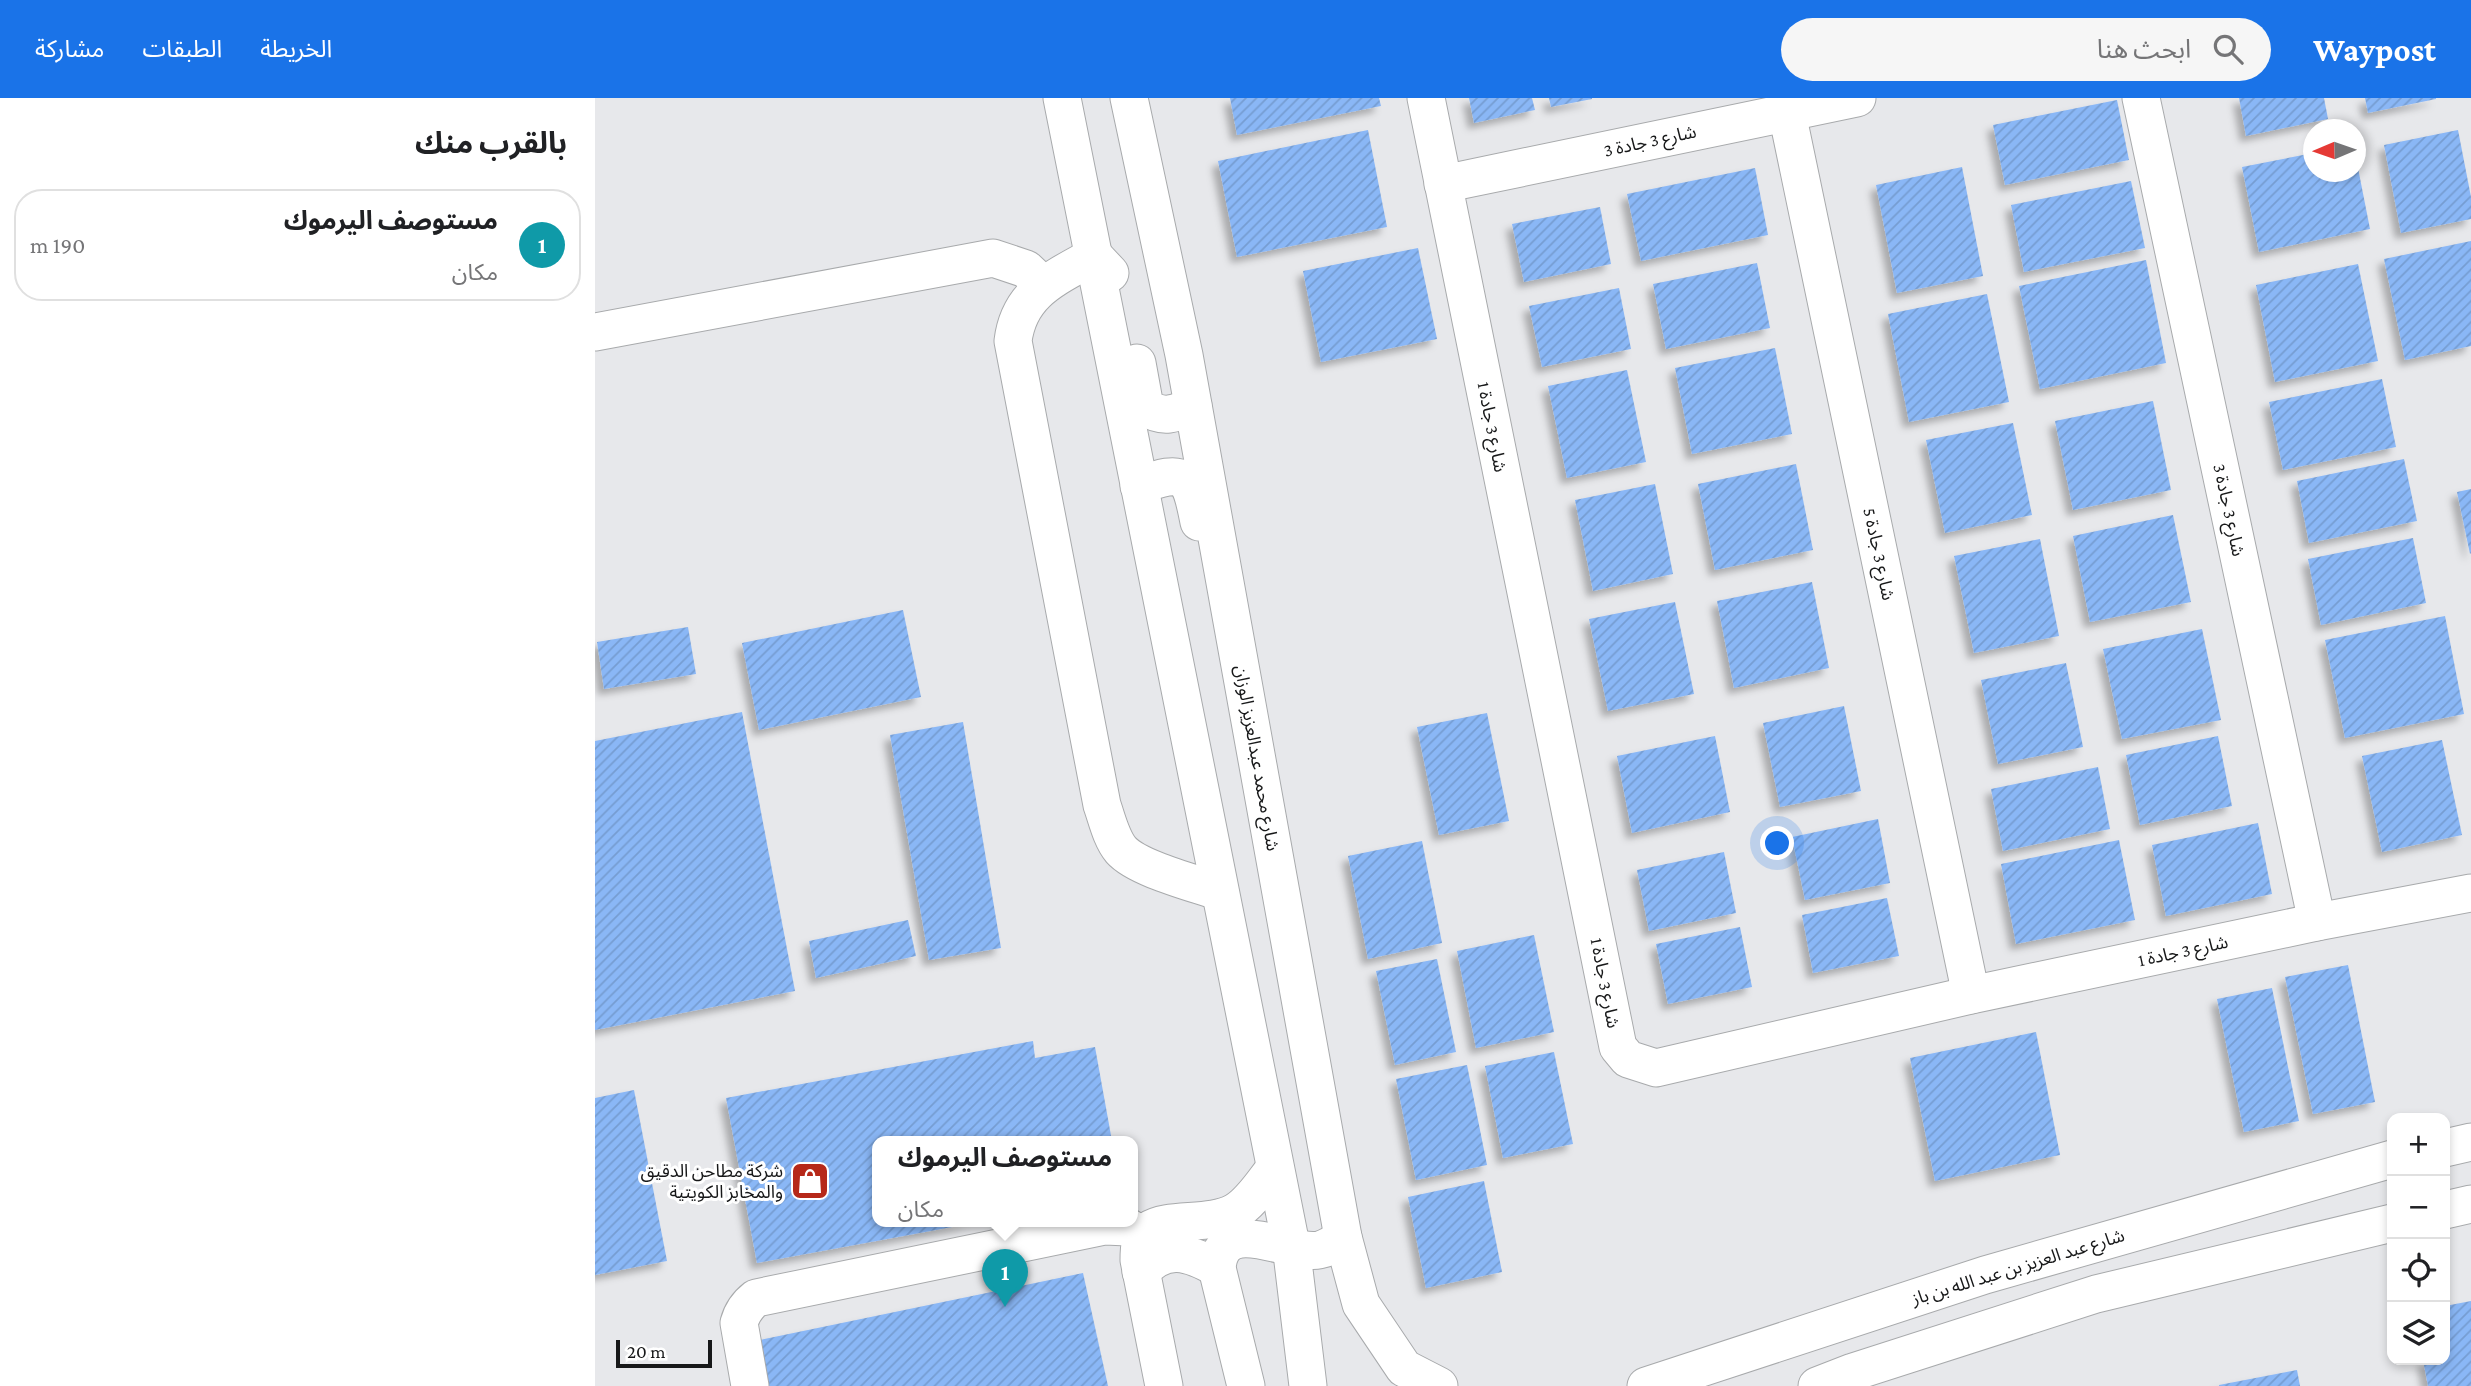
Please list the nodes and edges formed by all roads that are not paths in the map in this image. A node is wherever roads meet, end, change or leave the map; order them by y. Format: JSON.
{"nodes":[{"id":1,"x":1062,"y":98,"type":"edge"},
{"id":2,"x":1129,"y":98,"type":"edge"},
{"id":3,"x":1426,"y":98,"type":"edge"},
{"id":4,"x":1857,"y":98,"type":"edge"},
{"id":5,"x":2141,"y":98,"type":"edge"},
{"id":6,"x":1787,"y":113,"type":"junction"},
{"id":7,"x":1443,"y":184,"type":"junction"},
{"id":8,"x":1094,"y":256,"type":"junction"},
{"id":9,"x":1043,"y":285,"type":"junction"},
{"id":10,"x":595,"y":332,"type":"edge"},
{"id":11,"x":1193,"y":406,"type":"junction"},
{"id":12,"x":1139,"y":486,"type":"junction"},
{"id":13,"x":1234,"y":635,"type":"junction"},
{"id":14,"x":1220,"y":892,"type":"junction"},
{"id":15,"x":2471,"y":892,"type":"edge"},
{"id":16,"x":2317,"y":922,"type":"junction"},
{"id":17,"x":1971,"y":995,"type":"junction"},
{"id":18,"x":2471,"y":1142,"type":"edge"},
{"id":19,"x":2450,"y":1147,"type":"edge"},
{"id":20,"x":2387,"y":1161,"type":"edge"},
{"id":21,"x":1275,"y":1168,"type":"junction"},
{"id":22,"x":2387,"y":1204,"type":"edge"},
{"id":23,"x":2471,"y":1204,"type":"edge"},
{"id":24,"x":2450,"y":1209,"type":"edge"},
{"id":25,"x":2387,"y":1224,"type":"edge"},
{"id":26,"x":1100,"y":1227,"type":"edge"},
{"id":27,"x":1128,"y":1227,"type":"edge"},
{"id":28,"x":1143,"y":1236,"type":"junction"},
{"id":29,"x":1343,"y":1237,"type":"junction"},
{"id":30,"x":1290,"y":1245,"type":"junction"},
{"id":31,"x":2246,"y":1258,"type":"junction"},
{"id":32,"x":1217,"y":1268,"type":"junction"},
{"id":33,"x":1142,"y":1272,"type":"junction"},
{"id":34,"x":1855,"y":1379,"type":"edge"},
{"id":35,"x":750,"y":1386,"type":"edge"},
{"id":36,"x":1164,"y":1386,"type":"edge"},
{"id":37,"x":1246,"y":1386,"type":"edge"},
{"id":38,"x":1308,"y":1386,"type":"edge"},
{"id":39,"x":1439,"y":1386,"type":"edge"},
{"id":40,"x":1646,"y":1386,"type":"edge"},
{"id":41,"x":1817,"y":1386,"type":"edge"}],
"edges":[{"from":1,"to":8,"type":"street"},
{"from":2,"to":11,"type":"street","name":"شارع محمد عبدالعزيز الوزان"},
{"from":3,"to":7,"type":"street","name":"شارع 3 جادة 1"},
{"from":4,"to":6,"type":"street","name":"شارع 3 جادة 3"},
{"from":5,"to":16,"type":"street","name":"شارع 3 جادة 3"},
{"from":6,"to":7,"type":"street","name":"شارع 3 جادة 3"},
{"from":6,"to":17,"type":"street","name":"شارع 3 جادة 5"},
{"from":7,"to":17,"type":"street","name":"شارع 3 جادة 1"},
{"from":8,"to":9,"type":"street"},
{"from":8,"to":11,"type":"street"},
{"from":8,"to":12,"type":"street"},
{"from":9,"to":10,"type":"street"},
{"from":9,"to":14,"type":"street"},
{"from":11,"to":13,"type":"street","name":"شارع محمد عبدالعزيز الوزان"},
{"from":12,"to":13,"type":"street"},
{"from":12,"to":14,"type":"street"},
{"from":13,"to":29,"type":"street","name":"شارع محمد عبدالعزيز الوزان"},
{"from":14,"to":21,"type":"street"},
{"from":15,"to":16,"type":"street","name":"شارع 3 جادة 1"},
{"from":16,"to":17,"type":"street","name":"شارع 3 جادة 1"},
{"from":18,"to":19,"type":"street"},
{"from":20,"to":40,"type":"street","name":"شارع عبد العزيز بن عبد الله بن باز"},
{"from":21,"to":28,"type":"street"},
{"from":21,"to":30,"type":"street"},
{"from":22,"to":31,"type":"street"},
{"from":23,"to":24,"type":"street"},
{"from":25,"to":31,"type":"street"},
{"from":26,"to":35,"type":"street"},
{"from":27,"to":28,"type":"street"},
{"from":28,"to":33,"type":"street"},
{"from":29,"to":30,"type":"street"},
{"from":29,"to":39,"type":"street","name":"شارع محمد عبدالعزيز الوزان"},
{"from":30,"to":32,"type":"street"},
{"from":30,"to":38,"type":"street"},
{"from":31,"to":34,"type":"street"},
{"from":32,"to":33,"type":"street"},
{"from":32,"to":37,"type":"street"},
{"from":33,"to":36,"type":"street"},
{"from":34,"to":41,"type":"street"}]}
